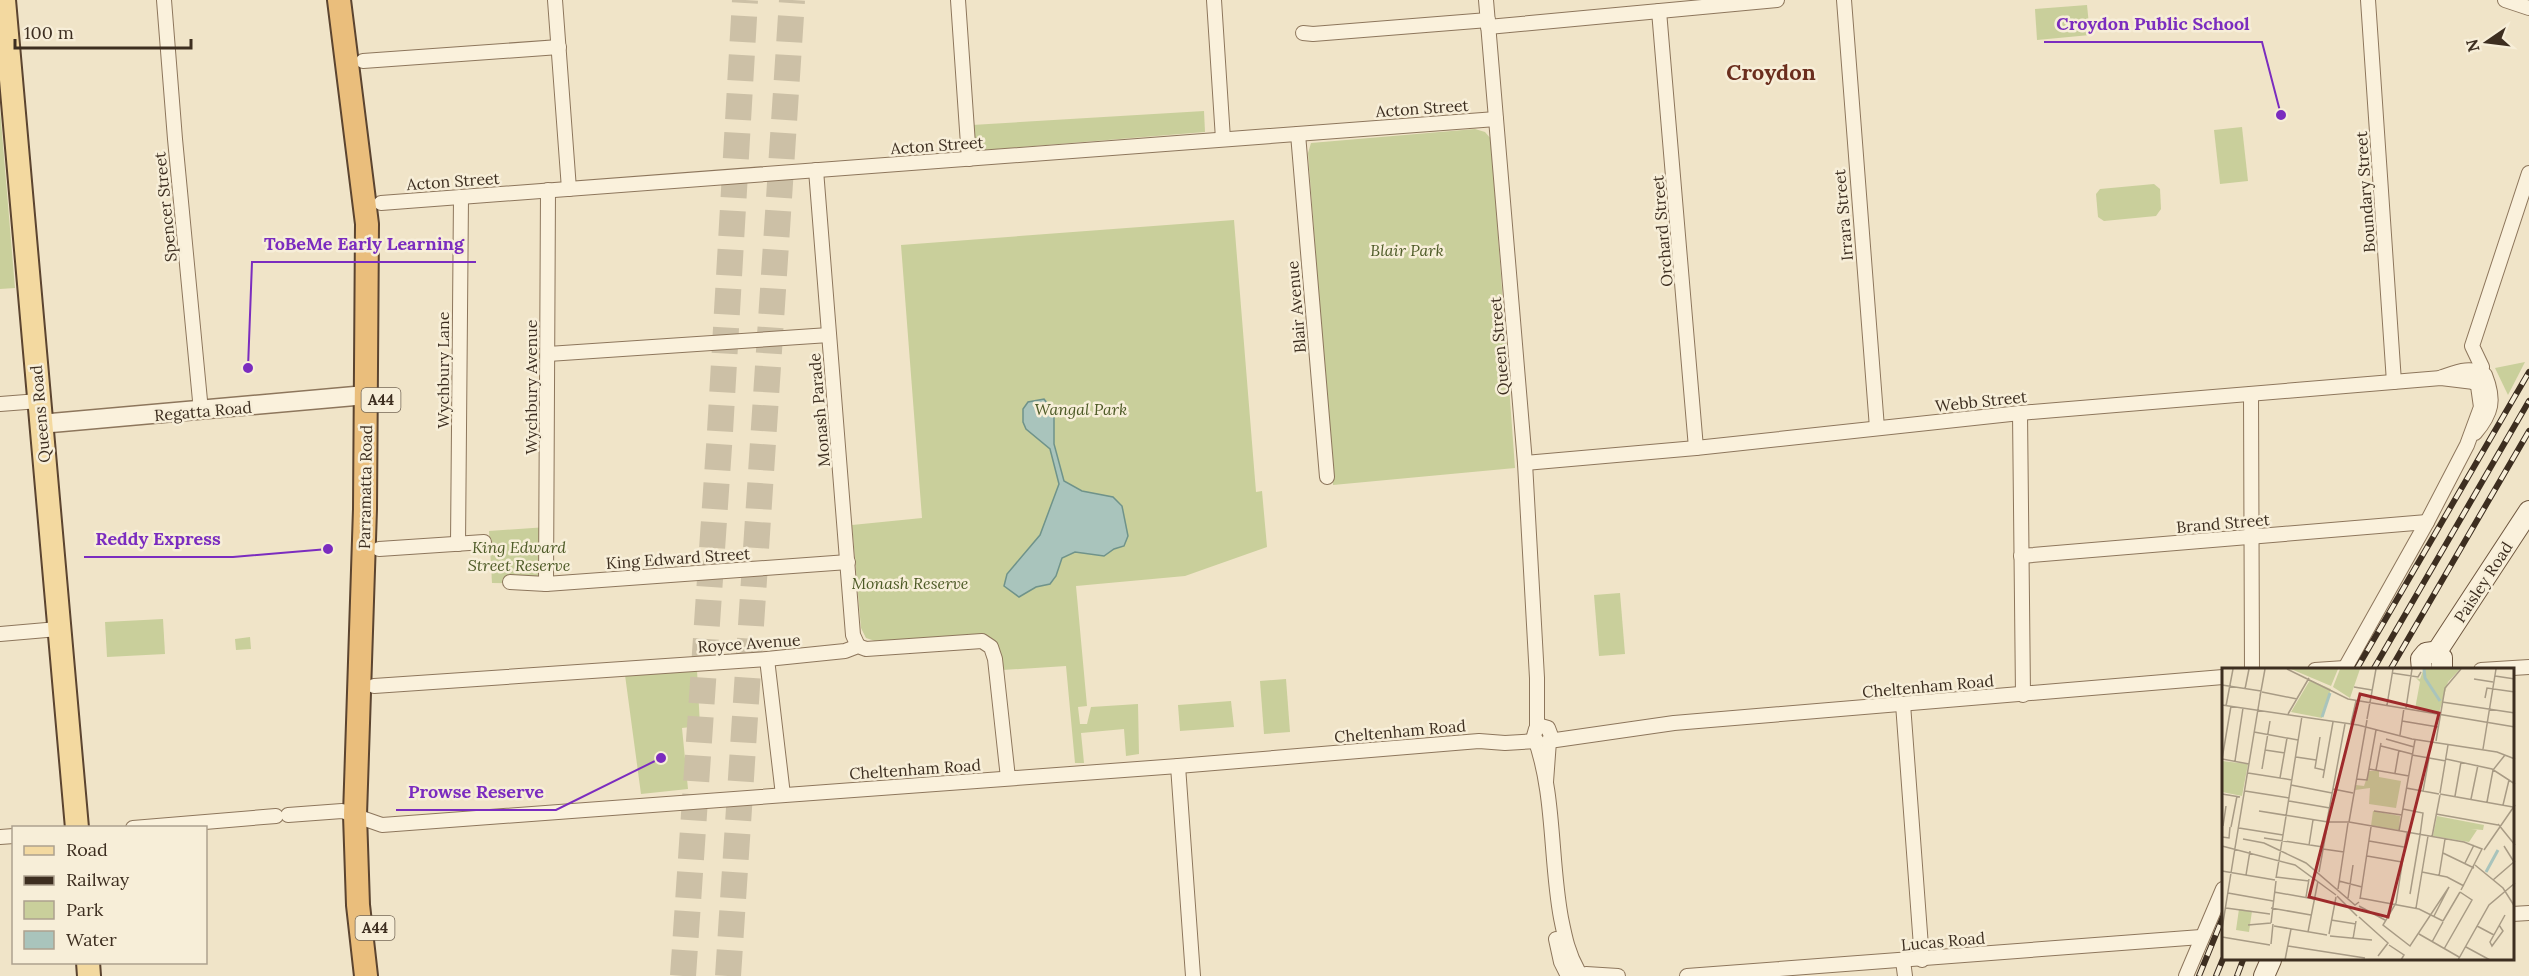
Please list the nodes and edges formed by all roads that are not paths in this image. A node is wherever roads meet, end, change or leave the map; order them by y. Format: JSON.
{"nodes":[{"id":1,"x":4,"y":0,"type":"edge"},
{"id":2,"x":164,"y":0,"type":"edge"},
{"id":3,"x":339,"y":0,"type":"edge"},
{"id":4,"x":354,"y":0,"type":"edge"},
{"id":5,"x":555,"y":0,"type":"edge"},
{"id":6,"x":958,"y":0,"type":"edge"},
{"id":7,"x":1214,"y":0,"type":"edge"},
{"id":8,"x":1486,"y":0,"type":"edge"},
{"id":9,"x":1777,"y":0,"type":"edge"},
{"id":10,"x":1844,"y":0,"type":"edge"},
{"id":11,"x":2368,"y":0,"type":"edge"},
{"id":12,"x":2505,"y":0,"type":"edge"},
{"id":13,"x":2529,"y":8,"type":"edge"},
{"id":14,"x":1659,"y":11,"type":"junction"},
{"id":15,"x":1488,"y":23,"type":"junction"},
{"id":16,"x":1303,"y":33,"type":"dead end"},
{"id":17,"x":558,"y":47,"type":"junction"},
{"id":18,"x":363,"y":61,"type":"junction"},
{"id":19,"x":1496,"y":119,"type":"junction"},
{"id":20,"x":1298,"y":134,"type":"junction"},
{"id":21,"x":1223,"y":140,"type":"junction"},
{"id":22,"x":969,"y":159,"type":"junction"},
{"id":23,"x":816,"y":170,"type":"junction"},
{"id":24,"x":2529,"y":173,"type":"edge"},
{"id":25,"x":569,"y":189,"type":"junction"},
{"id":26,"x":548,"y":190,"type":"junction"},
{"id":27,"x":461,"y":197,"type":"junction"},
{"id":28,"x":381,"y":202,"type":"junction"},
{"id":29,"x":829,"y":335,"type":"junction"},
{"id":30,"x":548,"y":354,"type":"junction"},
{"id":31,"x":2477,"y":377,"type":"junction"},
{"id":32,"x":2394,"y":382,"type":"junction"},
{"id":33,"x":2251,"y":394,"type":"junction"},
{"id":34,"x":366,"y":395,"type":"junction"},
{"id":35,"x":39,"y":401,"type":"junction"},
{"id":36,"x":0,"y":404,"type":"edge"},
{"id":37,"x":201,"y":411,"type":"junction"},
{"id":38,"x":2020,"y":413,"type":"junction"},
{"id":39,"x":40,"y":424,"type":"junction"},
{"id":40,"x":1877,"y":428,"type":"junction"},
{"id":41,"x":1696,"y":447,"type":"junction"},
{"id":42,"x":1525,"y":463,"type":"junction"},
{"id":43,"x":1327,"y":477,"type":"dead end"},
{"id":44,"x":2529,"y":511,"type":"edge"},
{"id":45,"x":2427,"y":522,"type":"junction"},
{"id":46,"x":2251,"y":537,"type":"junction"},
{"id":47,"x":484,"y":543,"type":"dead end"},
{"id":48,"x":458,"y":544,"type":"junction"},
{"id":49,"x":379,"y":549,"type":"junction"},
{"id":50,"x":2021,"y":556,"type":"junction"},
{"id":51,"x":848,"y":562,"type":"junction"},
{"id":52,"x":510,"y":582,"type":"dead end"},
{"id":53,"x":546,"y":584,"type":"junction"},
{"id":54,"x":58,"y":629,"type":"junction"},
{"id":55,"x":0,"y":634,"type":"edge"},
{"id":56,"x":858,"y":646,"type":"junction"},
{"id":57,"x":767,"y":659,"type":"junction"},
{"id":58,"x":2442,"y":665,"type":"edge"},
{"id":59,"x":2529,"y":667,"type":"edge"},
{"id":60,"x":2252,"y":668,"type":"edge"},
{"id":61,"x":2345,"y":668,"type":"edge"},
{"id":62,"x":2422,"y":668,"type":"edge"},
{"id":63,"x":2513,"y":668,"type":"edge"},
{"id":64,"x":2222,"y":677,"type":"edge"},
{"id":65,"x":374,"y":686,"type":"junction"},
{"id":66,"x":2023,"y":695,"type":"junction"},
{"id":67,"x":1903,"y":704,"type":"junction"},
{"id":68,"x":1542,"y":735,"type":"junction"},
{"id":69,"x":1178,"y":766,"type":"junction"},
{"id":70,"x":1008,"y":778,"type":"junction"},
{"id":71,"x":783,"y":795,"type":"junction"},
{"id":72,"x":362,"y":818,"type":"junction"},
{"id":73,"x":77,"y":826,"type":"edge"},
{"id":74,"x":158,"y":826,"type":"edge"},
{"id":75,"x":2222,"y":891,"type":"edge"},
{"id":76,"x":2529,"y":913,"type":"edge"},
{"id":77,"x":2514,"y":914,"type":"edge"},
{"id":78,"x":2201,"y":937,"type":"junction"},
{"id":79,"x":1922,"y":960,"type":"junction"},
{"id":80,"x":1903,"y":961,"type":"junction"},
{"id":81,"x":2271,"y":961,"type":"edge"},
{"id":82,"x":1574,"y":974,"type":"edge"},
{"id":83,"x":366,"y":976,"type":"edge"},
{"id":84,"x":381,"y":976,"type":"edge"},
{"id":85,"x":1193,"y":976,"type":"edge"},
{"id":86,"x":1618,"y":976,"type":"edge"},
{"id":87,"x":1687,"y":976,"type":"edge"},
{"id":88,"x":1905,"y":976,"type":"edge"},
{"id":89,"x":2186,"y":976,"type":"edge"},
{"id":90,"x":2264,"y":976,"type":"edge"}],
"edges":[{"from":1,"to":35,"type":"main road","name":"Queens Road"},
{"from":2,"to":37,"type":"street","name":"Spencer Street"},
{"from":3,"to":34,"type":"highway","name":"Parramatta Road","number":"A44"},
{"from":4,"to":18,"type":"highway","name":"Parramatta Road","number":"A44"},
{"from":5,"to":17,"type":"street"},
{"from":6,"to":22,"type":"street"},
{"from":7,"to":21,"type":"street"},
{"from":8,"to":15,"type":"street","name":"Queen Street"},
{"from":9,"to":14,"type":"street"},
{"from":10,"to":40,"type":"street","name":"Irrara Street"},
{"from":11,"to":32,"type":"street","name":"Boundary Street"},
{"from":12,"to":13,"type":"street"},
{"from":14,"to":15,"type":"street"},
{"from":14,"to":41,"type":"street","name":"Orchard Street"},
{"from":15,"to":16,"type":"street"},
{"from":15,"to":19,"type":"street","name":"Queen Street"},
{"from":17,"to":18,"type":"street"},
{"from":17,"to":25,"type":"street"},
{"from":18,"to":28,"type":"highway","name":"Parramatta Road","number":"A44"},
{"from":19,"to":20,"type":"street","name":"Acton Street"},
{"from":19,"to":42,"type":"street","name":"Queen Street"},
{"from":20,"to":21,"type":"street","name":"Acton Street"},
{"from":20,"to":43,"type":"street","name":"Blair Avenue"},
{"from":21,"to":22,"type":"street","name":"Acton Street"},
{"from":22,"to":23,"type":"street","name":"Acton Street"},
{"from":23,"to":25,"type":"street","name":"Acton Street"},
{"from":23,"to":29,"type":"street","name":"Monash Parade"},
{"from":24,"to":31,"type":"street"},
{"from":25,"to":26,"type":"street","name":"Acton Street"},
{"from":26,"to":27,"type":"street","name":"Acton Street"},
{"from":26,"to":30,"type":"street","name":"Wychbury Avenue"},
{"from":27,"to":28,"type":"street","name":"Acton Street"},
{"from":27,"to":48,"type":"street","name":"Wychbury Lane"},
{"from":28,"to":49,"type":"highway","name":"Parramatta Road","number":"A44"},
{"from":29,"to":30,"type":"street"},
{"from":29,"to":51,"type":"street","name":"Monash Parade"},
{"from":30,"to":53,"type":"street","name":"Wychbury Avenue"},
{"from":31,"to":32,"type":"street","name":"Webb Street"},
{"from":31,"to":45,"type":"street"},
{"from":32,"to":33,"type":"street","name":"Webb Street"},
{"from":33,"to":38,"type":"street","name":"Webb Street"},
{"from":33,"to":46,"type":"street"},
{"from":34,"to":37,"type":"street","name":"Regatta Road"},
{"from":34,"to":72,"type":"highway","name":"Parramatta Road","number":"A44"},
{"from":35,"to":36,"type":"street"},
{"from":35,"to":39,"type":"main road","name":"Queens Road"},
{"from":37,"to":39,"type":"street","name":"Regatta Road"},
{"from":38,"to":40,"type":"street","name":"Webb Street"},
{"from":38,"to":50,"type":"street"},
{"from":39,"to":54,"type":"main road","name":"Queens Road"},
{"from":40,"to":41,"type":"street","name":"Webb Street"},
{"from":41,"to":42,"type":"street","name":"Webb Street"},
{"from":42,"to":68,"type":"street","name":"Queen Street"},
{"from":44,"to":58,"type":"main road","name":"Paisley Road"},
{"from":45,"to":46,"type":"street","name":"Brand Street"},
{"from":45,"to":61,"type":"street"},
{"from":46,"to":50,"type":"street","name":"Brand Street"},
{"from":46,"to":60,"type":"street"},
{"from":47,"to":48,"type":"street"},
{"from":48,"to":49,"type":"street"},
{"from":49,"to":65,"type":"highway","name":"Parramatta Road","number":"A44"},
{"from":50,"to":66,"type":"street"},
{"from":51,"to":53,"type":"street","name":"King Edward Street"},
{"from":51,"to":56,"type":"street","name":"Monash Parade"},
{"from":52,"to":53,"type":"street","name":"King Edward Street"},
{"from":54,"to":55,"type":"street"},
{"from":54,"to":73,"type":"main road","name":"Queens Road"},
{"from":56,"to":57,"type":"street","name":"Royce Avenue"},
{"from":56,"to":70,"type":"street","name":"Royce Avenue"},
{"from":57,"to":65,"type":"street","name":"Royce Avenue"},
{"from":57,"to":71,"type":"street"},
{"from":58,"to":62,"type":"main road","name":"Paisley Road"},
{"from":59,"to":63,"type":"street"},
{"from":64,"to":66,"type":"street","name":"Cheltenham Road"},
{"from":65,"to":72,"type":"highway","name":"Parramatta Road","number":"A44"},
{"from":66,"to":67,"type":"street","name":"Cheltenham Road"},
{"from":67,"to":68,"type":"street","name":"Cheltenham Road"},
{"from":67,"to":79,"type":"street"},
{"from":68,"to":69,"type":"street","name":"Cheltenham Road"},
{"from":68,"to":82,"type":"street","name":"Queen Street"},
{"from":69,"to":70,"type":"street","name":"Cheltenham Road"},
{"from":69,"to":85,"type":"street"},
{"from":70,"to":71,"type":"street","name":"Cheltenham Road"},
{"from":71,"to":72,"type":"street","name":"Cheltenham Road"},
{"from":72,"to":74,"type":"street","name":"Cheltenham Road"},
{"from":72,"to":83,"type":"highway","name":"Parramatta Road","number":"A44"},
{"from":72,"to":84,"type":"highway","name":"Parramatta Road","number":"A44"},
{"from":75,"to":78,"type":"street"},
{"from":76,"to":77,"type":"street"},
{"from":78,"to":79,"type":"street","name":"Lucas Road"},
{"from":78,"to":89,"type":"street"},
{"from":79,"to":80,"type":"street","name":"Lucas Road"},
{"from":80,"to":87,"type":"street","name":"Lucas Road"},
{"from":80,"to":88,"type":"street"},
{"from":81,"to":90,"type":"main road"},
{"from":82,"to":86,"type":"street"}]}
